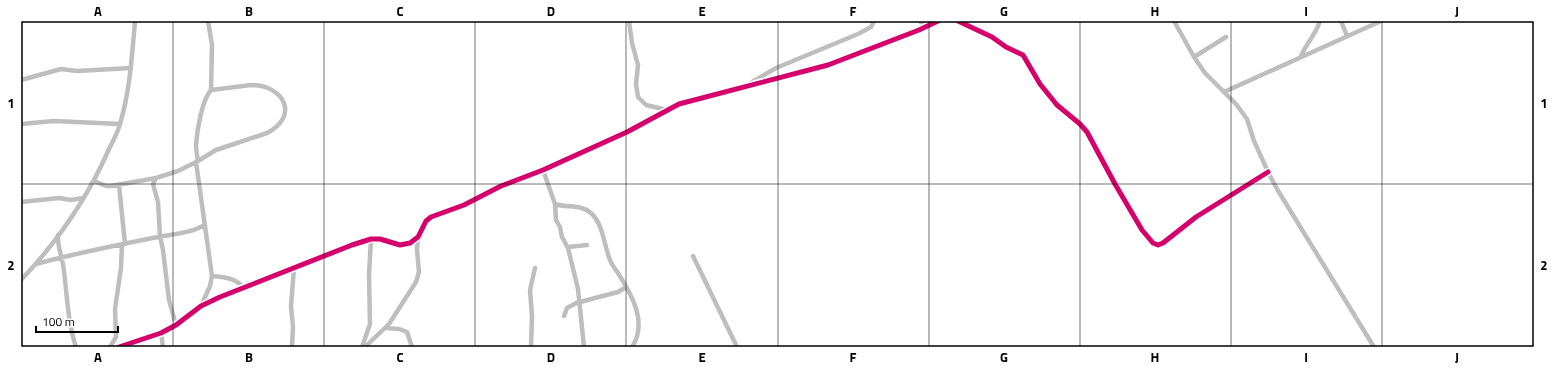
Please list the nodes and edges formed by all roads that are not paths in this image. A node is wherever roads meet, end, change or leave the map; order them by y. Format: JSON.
{"nodes":[{"id":1,"x":135,"y":21,"type":"edge"},
{"id":2,"x":208,"y":21,"type":"edge"},
{"id":3,"x":629,"y":21,"type":"edge"},
{"id":4,"x":874,"y":21,"type":"edge"},
{"id":5,"x":919,"y":21,"type":"edge"},
{"id":6,"x":938,"y":21,"type":"edge"},
{"id":7,"x":958,"y":21,"type":"edge"},
{"id":8,"x":1174,"y":21,"type":"edge"},
{"id":9,"x":1320,"y":21,"type":"edge"},
{"id":10,"x":1341,"y":21,"type":"edge"},
{"id":11,"x":1381,"y":21,"type":"edge"},
{"id":12,"x":929,"y":26,"type":"junction"},
{"id":13,"x":1226,"y":36,"type":"dead end"},
{"id":14,"x":1347,"y":36,"type":"junction"},
{"id":15,"x":1301,"y":56,"type":"junction"},
{"id":16,"x":1194,"y":57,"type":"junction"},
{"id":17,"x":130,"y":68,"type":"junction"},
{"id":18,"x":21,"y":80,"type":"edge"},
{"id":19,"x":741,"y":89,"type":"junction"},
{"id":20,"x":211,"y":90,"type":"junction"},
{"id":21,"x":1224,"y":92,"type":"junction"},
{"id":22,"x":667,"y":110,"type":"junction"},
{"id":23,"x":21,"y":124,"type":"edge"},
{"id":24,"x":120,"y":124,"type":"junction"},
{"id":25,"x":197,"y":161,"type":"junction"},
{"id":26,"x":543,"y":170,"type":"junction"},
{"id":27,"x":1268,"y":172,"type":"junction"},
{"id":28,"x":156,"y":178,"type":"junction"},
{"id":29,"x":94,"y":181,"type":"junction"},
{"id":30,"x":119,"y":185,"type":"junction"},
{"id":31,"x":83,"y":198,"type":"junction"},
{"id":32,"x":21,"y":202,"type":"edge"},
{"id":33,"x":555,"y":204,"type":"junction"},
{"id":34,"x":205,"y":225,"type":"junction"},
{"id":35,"x":58,"y":234,"type":"junction"},
{"id":36,"x":160,"y":236,"type":"junction"},
{"id":37,"x":418,"y":237,"type":"junction"},
{"id":38,"x":371,"y":239,"type":"junction"},
{"id":39,"x":123,"y":244,"type":"junction"},
{"id":40,"x":586,"y":245,"type":"dead end"},
{"id":41,"x":568,"y":247,"type":"junction"},
{"id":42,"x":693,"y":256,"type":"dead end"},
{"id":43,"x":62,"y":257,"type":"junction"},
{"id":44,"x":36,"y":264,"type":"junction"},
{"id":45,"x":294,"y":268,"type":"junction"},
{"id":46,"x":535,"y":268,"type":"dead end"},
{"id":47,"x":212,"y":276,"type":"junction"},
{"id":48,"x":21,"y":280,"type":"edge"},
{"id":49,"x":243,"y":287,"type":"junction"},
{"id":50,"x":626,"y":288,"type":"junction"},
{"id":51,"x":580,"y":302,"type":"junction"},
{"id":52,"x":201,"y":306,"type":"junction"},
{"id":53,"x":564,"y":316,"type":"dead end"},
{"id":54,"x":176,"y":325,"type":"junction"},
{"id":55,"x":386,"y":328,"type":"junction"},
{"id":56,"x":161,"y":333,"type":"junction"},
{"id":57,"x":1373,"y":346,"type":"edge"},
{"id":58,"x":76,"y":347,"type":"edge"},
{"id":59,"x":110,"y":347,"type":"edge"},
{"id":60,"x":119,"y":347,"type":"edge"},
{"id":61,"x":163,"y":347,"type":"edge"},
{"id":62,"x":292,"y":347,"type":"edge"},
{"id":63,"x":363,"y":347,"type":"edge"},
{"id":64,"x":412,"y":347,"type":"edge"},
{"id":65,"x":531,"y":347,"type":"edge"},
{"id":66,"x":584,"y":347,"type":"edge"},
{"id":67,"x":632,"y":347,"type":"edge"},
{"id":68,"x":737,"y":347,"type":"edge"}],
"edges":[{"from":1,"to":17,"type":"street"},
{"from":2,"to":20,"type":"street"},
{"from":3,"to":22,"type":"street"},
{"from":4,"to":19,"type":"street"},
{"from":5,"to":12,"type":"street"},
{"from":6,"to":12,"type":"street"},
{"from":7,"to":27,"type":"street"},
{"from":8,"to":16,"type":"street"},
{"from":9,"to":15,"type":"street"},
{"from":10,"to":14,"type":"street"},
{"from":11,"to":14,"type":"street"},
{"from":12,"to":19,"type":"street"},
{"from":13,"to":16,"type":"street"},
{"from":14,"to":15,"type":"street"},
{"from":15,"to":21,"type":"street"},
{"from":16,"to":21,"type":"street"},
{"from":17,"to":18,"type":"street"},
{"from":17,"to":24,"type":"street"},
{"from":19,"to":22,"type":"street"},
{"from":20,"to":25,"type":"street"},
{"from":20,"to":25,"type":"street"},
{"from":21,"to":27,"type":"street"},
{"from":22,"to":26,"type":"street"},
{"from":23,"to":24,"type":"street"},
{"from":24,"to":29,"type":"street"},
{"from":25,"to":28,"type":"street"},
{"from":25,"to":34,"type":"street"},
{"from":26,"to":33,"type":"street"},
{"from":26,"to":37,"type":"street"},
{"from":27,"to":57,"type":"street"},
{"from":28,"to":30,"type":"street"},
{"from":28,"to":36,"type":"street"},
{"from":29,"to":30,"type":"street"},
{"from":29,"to":31,"type":"street"},
{"from":30,"to":39,"type":"street"},
{"from":31,"to":32,"type":"street"},
{"from":31,"to":35,"type":"street"},
{"from":33,"to":41,"type":"street"},
{"from":33,"to":50,"type":"street"},
{"from":34,"to":36,"type":"street"},
{"from":34,"to":47,"type":"street"},
{"from":35,"to":43,"type":"street"},
{"from":35,"to":44,"type":"street"},
{"from":36,"to":39,"type":"street"},
{"from":36,"to":54,"type":"street"},
{"from":37,"to":38,"type":"street"},
{"from":37,"to":55,"type":"street"},
{"from":38,"to":45,"type":"street"},
{"from":38,"to":63,"type":"street"},
{"from":39,"to":43,"type":"street"},
{"from":39,"to":59,"type":"street"},
{"from":40,"to":41,"type":"street"},
{"from":41,"to":51,"type":"street"},
{"from":42,"to":68,"type":"street"},
{"from":43,"to":44,"type":"street"},
{"from":43,"to":58,"type":"street"},
{"from":44,"to":48,"type":"street"},
{"from":45,"to":49,"type":"street"},
{"from":45,"to":62,"type":"street"},
{"from":46,"to":65,"type":"street"},
{"from":47,"to":49,"type":"street"},
{"from":47,"to":52,"type":"street"},
{"from":49,"to":52,"type":"street"},
{"from":50,"to":51,"type":"street"},
{"from":50,"to":67,"type":"street"},
{"from":51,"to":53,"type":"street"},
{"from":51,"to":66,"type":"street"},
{"from":52,"to":54,"type":"street"},
{"from":54,"to":56,"type":"street"},
{"from":55,"to":63,"type":"street"},
{"from":55,"to":64,"type":"street"},
{"from":56,"to":60,"type":"street"},
{"from":56,"to":61,"type":"street"}]}
